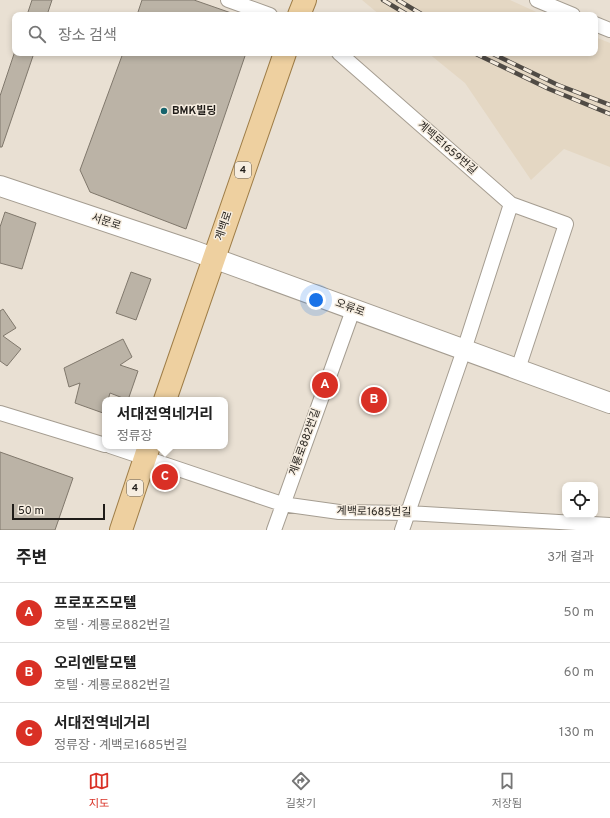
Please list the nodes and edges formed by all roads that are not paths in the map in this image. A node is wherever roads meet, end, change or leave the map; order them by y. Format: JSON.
{"nodes":[{"id":1,"x":228,"y":0,"type":"edge"},
{"id":2,"x":305,"y":0,"type":"edge"},
{"id":3,"x":537,"y":0,"type":"edge"},
{"id":4,"x":262,"y":12,"type":"edge"},
{"id":5,"x":300,"y":12,"type":"edge"},
{"id":6,"x":566,"y":12,"type":"edge"},
{"id":7,"x":598,"y":25,"type":"edge"},
{"id":8,"x":610,"y":30,"type":"edge"},
{"id":9,"x":284,"y":56,"type":"edge"},
{"id":10,"x":343,"y":56,"type":"edge"},
{"id":11,"x":0,"y":186,"type":"edge"},
{"id":12,"x":511,"y":204,"type":"junction"},
{"id":13,"x":212,"y":258,"type":"junction"},
{"id":14,"x":353,"y":310,"type":"junction"},
{"id":15,"x":464,"y":350,"type":"junction"},
{"id":16,"x":518,"y":369,"type":"junction"},
{"id":17,"x":166,"y":397,"type":"edge"},
{"id":18,"x":610,"y":403,"type":"edge"},
{"id":19,"x":0,"y":413,"type":"edge"},
{"id":20,"x":102,"y":443,"type":"edge"},
{"id":21,"x":132,"y":449,"type":"edge"},
{"id":22,"x":147,"y":451,"type":"edge"},
{"id":23,"x":282,"y":504,"type":"junction"},
{"id":24,"x":408,"y":513,"type":"junction"},
{"id":25,"x":610,"y":525,"type":"edge"},
{"id":26,"x":121,"y":530,"type":"edge"},
{"id":27,"x":274,"y":530,"type":"edge"},
{"id":28,"x":402,"y":530,"type":"edge"}],
"edges":[{"from":1,"to":4,"type":"street"},
{"from":2,"to":5,"type":"main road"},
{"from":3,"to":6,"type":"street"},
{"from":7,"to":8,"type":"street"},
{"from":9,"to":13,"type":"main road","name":"계백로","number":"4"},
{"from":10,"to":12,"type":"street","name":"계백로1659번길"},
{"from":11,"to":13,"type":"street","name":"서문로"},
{"from":12,"to":15,"type":"street"},
{"from":12,"to":16,"type":"street","name":"계백로1659번길"},
{"from":13,"to":14,"type":"street","name":"오류로"},
{"from":13,"to":17,"type":"main road","name":"계백로","number":"4"},
{"from":14,"to":15,"type":"street","name":"오류로"},
{"from":14,"to":23,"type":"street","name":"계룡로882번길"},
{"from":15,"to":16,"type":"street","name":"오류로"},
{"from":15,"to":24,"type":"street"},
{"from":16,"to":18,"type":"street","name":"오류로"},
{"from":19,"to":20,"type":"street"},
{"from":21,"to":22,"type":"street","name":"계백로1685번길"},
{"from":22,"to":23,"type":"street","name":"계백로1685번길"},
{"from":22,"to":26,"type":"main road","number":"4"},
{"from":23,"to":24,"type":"street","name":"계백로1685번길"},
{"from":23,"to":27,"type":"street","name":"계룡로882번길"},
{"from":24,"to":25,"type":"street","name":"계백로1685번길"},
{"from":24,"to":28,"type":"street"}]}
